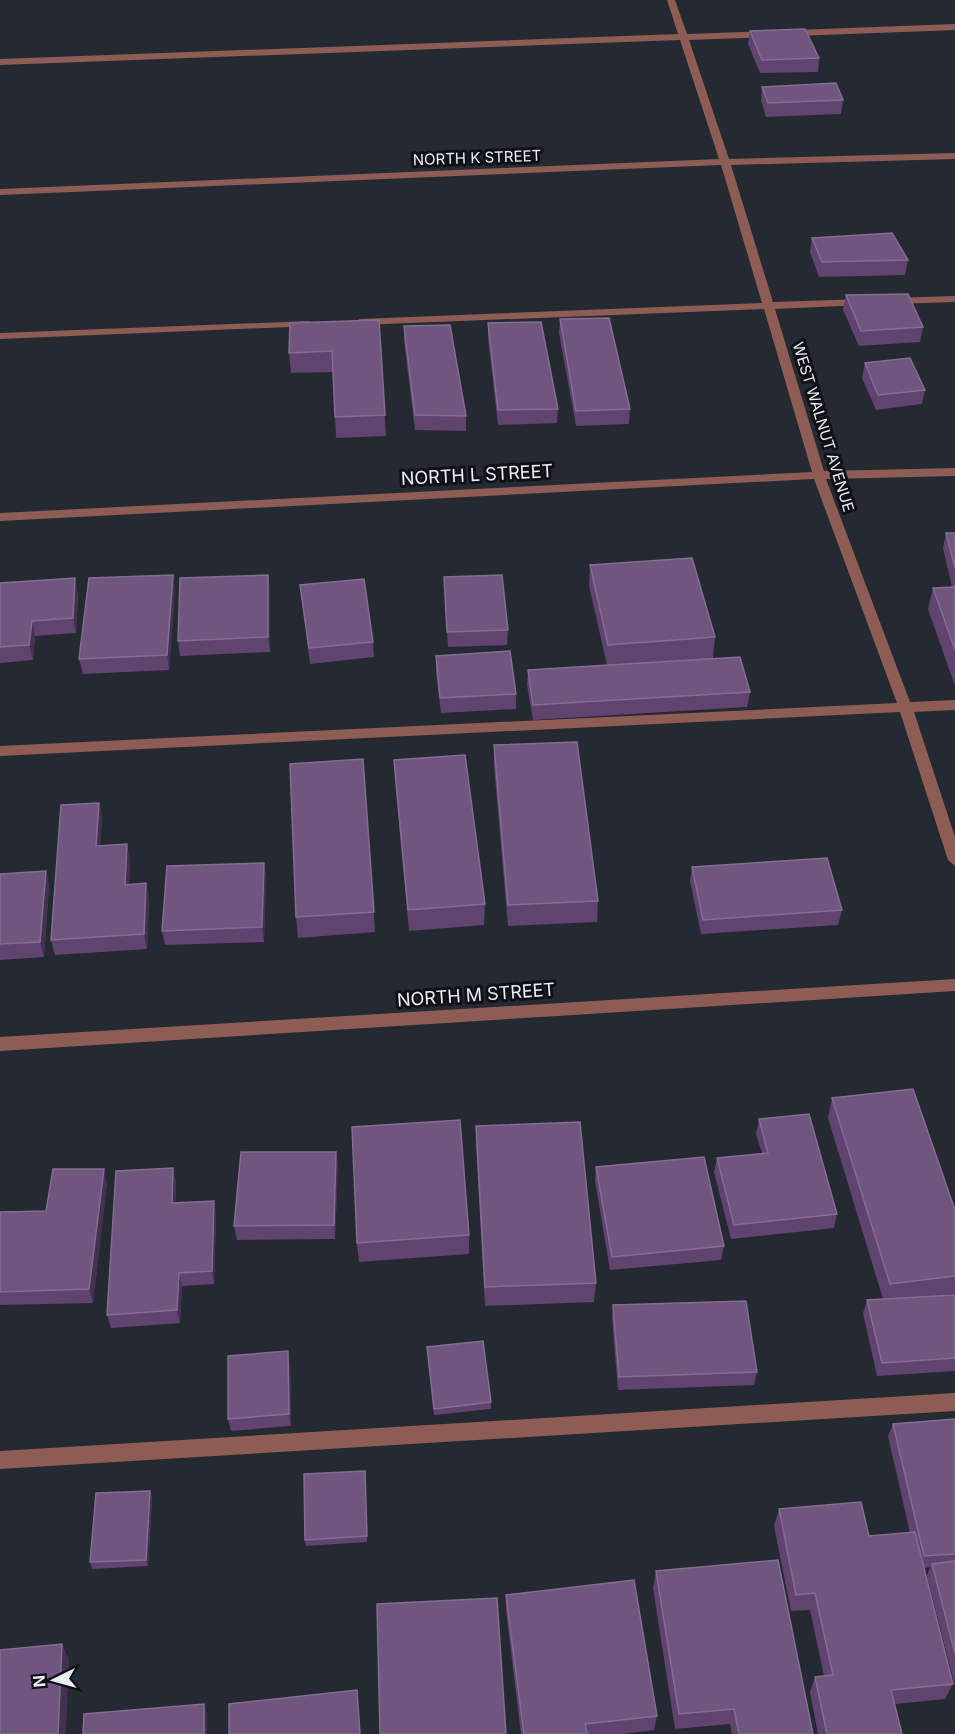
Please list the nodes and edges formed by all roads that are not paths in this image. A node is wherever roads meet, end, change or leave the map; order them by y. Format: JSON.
{"nodes":[{"id":1,"x":671,"y":0,"type":"edge"},
{"id":2,"x":955,"y":27,"type":"edge"},
{"id":3,"x":684,"y":38,"type":"junction"},
{"id":4,"x":0,"y":62,"type":"edge"},
{"id":5,"x":955,"y":156,"type":"edge"},
{"id":6,"x":725,"y":162,"type":"junction"},
{"id":7,"x":0,"y":192,"type":"edge"},
{"id":8,"x":955,"y":299,"type":"edge"},
{"id":9,"x":769,"y":306,"type":"junction"},
{"id":10,"x":343,"y":323,"type":"edge"},
{"id":11,"x":320,"y":324,"type":"edge"},
{"id":12,"x":0,"y":336,"type":"edge"},
{"id":13,"x":955,"y":472,"type":"edge"},
{"id":14,"x":819,"y":475,"type":"junction"},
{"id":15,"x":0,"y":517,"type":"edge"},
{"id":16,"x":955,"y":705,"type":"edge"},
{"id":17,"x":905,"y":707,"type":"junction"},
{"id":18,"x":0,"y":751,"type":"edge"},
{"id":19,"x":955,"y":860,"type":"edge"},
{"id":20,"x":955,"y":985,"type":"edge"},
{"id":21,"x":0,"y":1044,"type":"edge"},
{"id":22,"x":955,"y":1402,"type":"edge"},
{"id":23,"x":0,"y":1460,"type":"edge"}],
"edges":[{"from":1,"to":3,"type":"street","name":"WEST WALNUT AVENUE"},
{"from":2,"to":3,"type":"street"},
{"from":3,"to":4,"type":"street"},
{"from":3,"to":6,"type":"street","name":"WEST WALNUT AVENUE"},
{"from":5,"to":6,"type":"street","name":"NORTH K STREET"},
{"from":6,"to":7,"type":"street","name":"NORTH K STREET"},
{"from":6,"to":9,"type":"street","name":"WEST WALNUT AVENUE"},
{"from":8,"to":9,"type":"street"},
{"from":9,"to":10,"type":"street"},
{"from":9,"to":14,"type":"street","name":"WEST WALNUT AVENUE"},
{"from":11,"to":12,"type":"street"},
{"from":13,"to":14,"type":"street","name":"NORTH L STREET"},
{"from":14,"to":15,"type":"street","name":"NORTH L STREET"},
{"from":14,"to":17,"type":"street","name":"WEST WALNUT AVENUE"},
{"from":16,"to":17,"type":"street"},
{"from":17,"to":18,"type":"street"},
{"from":17,"to":19,"type":"street","name":"WEST WALNUT AVENUE"},
{"from":20,"to":21,"type":"street","name":"NORTH M STREET"},
{"from":22,"to":23,"type":"street"}]}
